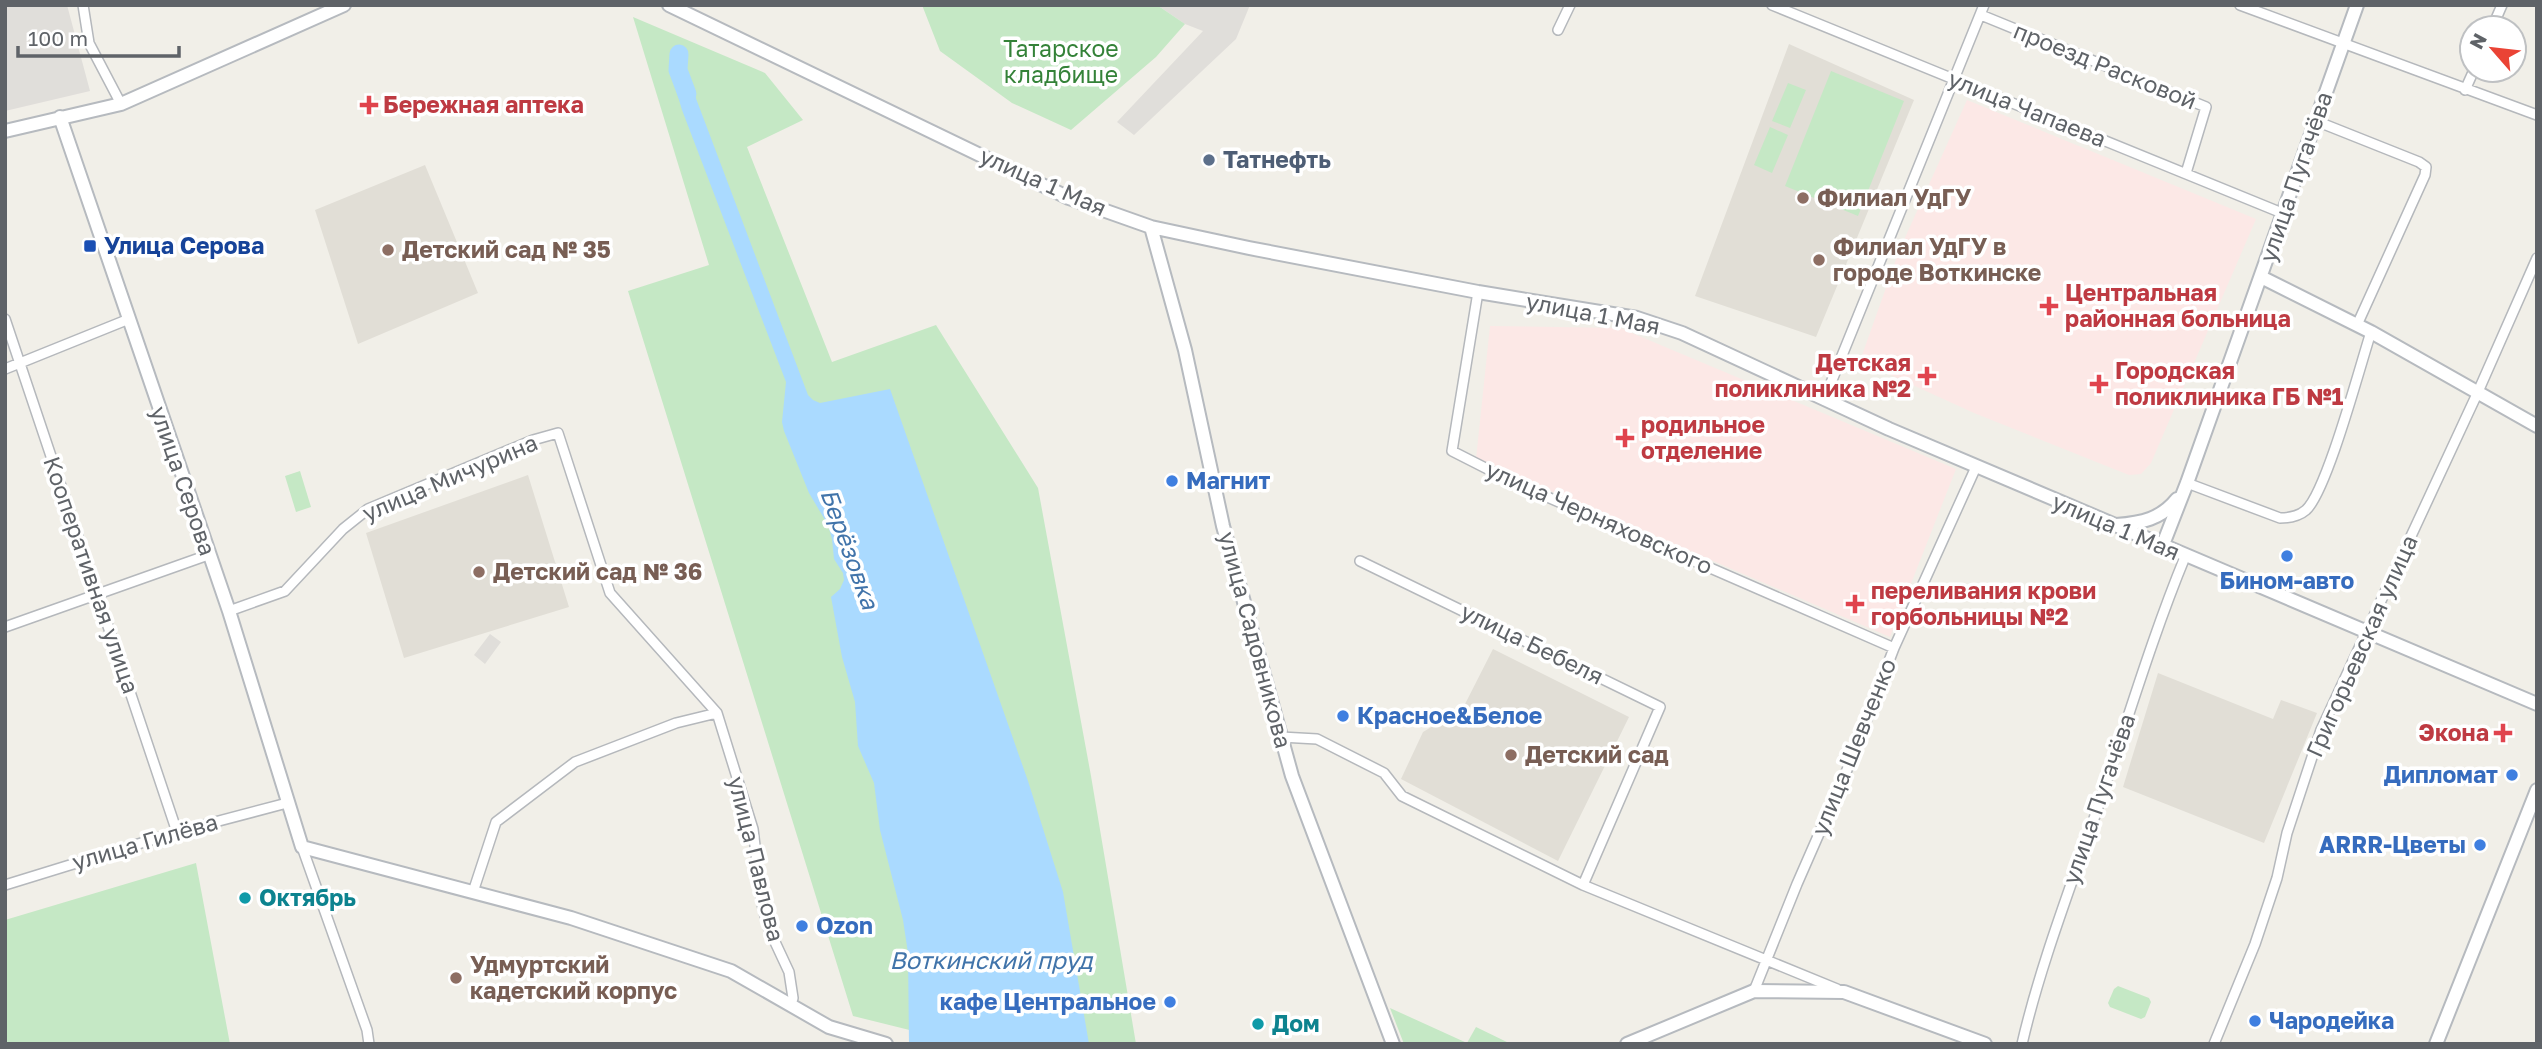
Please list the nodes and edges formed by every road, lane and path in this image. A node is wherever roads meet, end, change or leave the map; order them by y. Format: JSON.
{"nodes":[{"id":1,"x":83,"y":5,"type":"edge"},
{"id":2,"x":344,"y":5,"type":"edge"},
{"id":3,"x":669,"y":5,"type":"edge"},
{"id":4,"x":1570,"y":5,"type":"edge"},
{"id":5,"x":1772,"y":5,"type":"edge"},
{"id":6,"x":2240,"y":5,"type":"edge"},
{"id":7,"x":2357,"y":5,"type":"edge"},
{"id":8,"x":1982,"y":10,"type":"edge"},
{"id":9,"x":1558,"y":30,"type":"dead end"},
{"id":10,"x":2343,"y":44,"type":"junction"},
{"id":11,"x":1956,"y":80,"type":"junction"},
{"id":12,"x":2468,"y":84,"type":"edge"},
{"id":13,"x":2465,"y":90,"type":"junction"},
{"id":14,"x":121,"y":104,"type":"junction"},
{"id":15,"x":2537,"y":115,"type":"edge"},
{"id":16,"x":60,"y":117,"type":"junction"},
{"id":17,"x":2316,"y":121,"type":"junction"},
{"id":18,"x":5,"y":131,"type":"edge"},
{"id":19,"x":2186,"y":173,"type":"junction"},
{"id":20,"x":2282,"y":214,"type":"junction"},
{"id":21,"x":1151,"y":227,"type":"junction"},
{"id":22,"x":2537,"y":258,"type":"edge"},
{"id":23,"x":2261,"y":277,"type":"junction"},
{"id":24,"x":1478,"y":292,"type":"junction"},
{"id":25,"x":5,"y":319,"type":"edge"},
{"id":26,"x":129,"y":319,"type":"junction"},
{"id":27,"x":2357,"y":325,"type":"junction"},
{"id":28,"x":2371,"y":332,"type":"junction"},
{"id":29,"x":20,"y":363,"type":"junction"},
{"id":30,"x":5,"y":369,"type":"edge"},
{"id":31,"x":2477,"y":394,"type":"junction"},
{"id":32,"x":1824,"y":400,"type":"junction"},
{"id":33,"x":2537,"y":426,"type":"edge"},
{"id":34,"x":1976,"y":467,"type":"junction"},
{"id":35,"x":2186,"y":487,"type":"junction"},
{"id":36,"x":2112,"y":525,"type":"junction"},
{"id":37,"x":2162,"y":547,"type":"junction"},
{"id":38,"x":208,"y":555,"type":"junction"},
{"id":39,"x":2185,"y":557,"type":"junction"},
{"id":40,"x":1360,"y":561,"type":"dead end"},
{"id":41,"x":98,"y":595,"type":"junction"},
{"id":42,"x":625,"y":608,"type":"joint"},
{"id":43,"x":229,"y":611,"type":"junction"},
{"id":44,"x":5,"y":627,"type":"edge"},
{"id":45,"x":2367,"y":633,"type":"junction"},
{"id":46,"x":1894,"y":648,"type":"junction"},
{"id":47,"x":2537,"y":704,"type":"edge"},
{"id":48,"x":717,"y":713,"type":"junction"},
{"id":49,"x":1281,"y":737,"type":"junction"},
{"id":50,"x":2537,"y":790,"type":"edge"},
{"id":51,"x":287,"y":803,"type":"junction"},
{"id":52,"x":177,"y":832,"type":"junction"},
{"id":53,"x":302,"y":847,"type":"junction"},
{"id":54,"x":5,"y":885,"type":"edge"},
{"id":55,"x":1583,"y":886,"type":"junction"},
{"id":56,"x":473,"y":892,"type":"junction"},
{"id":57,"x":1766,"y":960,"type":"junction"},
{"id":58,"x":1754,"y":991,"type":"junction"},
{"id":59,"x":1844,"y":992,"type":"junction"},
{"id":60,"x":791,"y":1004,"type":"junction"},
{"id":61,"x":369,"y":1044,"type":"edge"},
{"id":62,"x":886,"y":1044,"type":"edge"},
{"id":63,"x":1393,"y":1044,"type":"edge"},
{"id":64,"x":1627,"y":1044,"type":"edge"},
{"id":65,"x":1985,"y":1044,"type":"edge"},
{"id":66,"x":2022,"y":1044,"type":"edge"},
{"id":67,"x":2214,"y":1044,"type":"edge"},
{"id":68,"x":2436,"y":1044,"type":"edge"}],
"edges":[{"from":1,"to":14,"type":"street"},
{"from":2,"to":14,"type":"main road"},
{"from":3,"to":21,"type":"main road","name":"улица 1 Мая"},
{"from":4,"to":9,"type":"street"},
{"from":5,"to":11,"type":"street","name":"улица Чапаева"},
{"from":6,"to":10,"type":"street"},
{"from":7,"to":10,"type":"main road","name":"улица Пугачёва"},
{"from":8,"to":11,"type":"street"},
{"from":8,"to":19,"type":"street","name":"проезд Расковой"},
{"from":10,"to":13,"type":"street"},
{"from":10,"to":17,"type":"main road","name":"улица Пугачёва"},
{"from":11,"to":19,"type":"street","name":"улица Чапаева"},
{"from":11,"to":32,"type":"street"},
{"from":12,"to":13,"type":"street"},
{"from":13,"to":15,"type":"street"},
{"from":14,"to":16,"type":"main road"},
{"from":16,"to":18,"type":"main road"},
{"from":16,"to":26,"type":"main road","name":"улица Серова"},
{"from":17,"to":20,"type":"main road","name":"улица Пугачёва"},
{"from":17,"to":27,"type":"street"},
{"from":19,"to":20,"type":"street","name":"улица Чапаева"},
{"from":20,"to":23,"type":"main road","name":"улица Пугачёва"},
{"from":21,"to":24,"type":"main road","name":"улица 1 Мая"},
{"from":21,"to":49,"type":"main road","name":"улица Садовникова"},
{"from":22,"to":31,"type":"street","name":"Григорьевская улица"},
{"from":23,"to":27,"type":"main road"},
{"from":23,"to":35,"type":"main road","name":"улица Пугачёва"},
{"from":24,"to":32,"type":"main road","name":"улица 1 Мая"},
{"from":24,"to":46,"type":"street","name":"улица Черняховского"},
{"from":25,"to":29,"type":"street","name":"Кооперативная улица"},
{"from":26,"to":29,"type":"street"},
{"from":26,"to":38,"type":"main road","name":"улица Серова"},
{"from":27,"to":28,"type":"main road"},
{"from":28,"to":31,"type":"main road"},
{"from":28,"to":35,"type":"street"},
{"from":29,"to":30,"type":"street"},
{"from":29,"to":41,"type":"street","name":"Кооперативная улица"},
{"from":31,"to":33,"type":"main road"},
{"from":31,"to":45,"type":"street","name":"Григорьевская улица"},
{"from":32,"to":34,"type":"main road","name":"улица 1 Мая"},
{"from":34,"to":36,"type":"main road","name":"улица 1 Мая"},
{"from":34,"to":46,"type":"street","name":"улица Шевченко"},
{"from":35,"to":36,"type":"main road"},
{"from":35,"to":37,"type":"main road","name":"улица Пугачёва"},
{"from":36,"to":37,"type":"main road","name":"улица 1 Мая"},
{"from":37,"to":39,"type":"main road","name":"улица 1 Мая"},
{"from":38,"to":41,"type":"street"},
{"from":38,"to":43,"type":"main road","name":"улица Серова"},
{"from":39,"to":45,"type":"main road","name":"улица 1 Мая"},
{"from":39,"to":66,"type":"street","name":"улица Пугачёва"},
{"from":40,"to":55,"type":"street","name":"улица Бебеля"},
{"from":41,"to":44,"type":"street"},
{"from":41,"to":52,"type":"street","name":"Кооперативная улица"},
{"from":42,"to":43,"type":"street","name":"улица Мичурина"},
{"from":42,"to":48,"type":"street","name":"улица Павлова"},
{"from":43,"to":51,"type":"main road","name":"улица Серова"},
{"from":45,"to":47,"type":"main road","name":"улица 1 Мая"},
{"from":45,"to":67,"type":"street","name":"Григорьевская улица"},
{"from":46,"to":57,"type":"street","name":"улица Шевченко"},
{"from":48,"to":56,"type":"street"},
{"from":48,"to":60,"type":"street","name":"улица Павлова"},
{"from":49,"to":55,"type":"street"},
{"from":49,"to":63,"type":"main road","name":"улица Садовникова"},
{"from":50,"to":68,"type":"main road"},
{"from":51,"to":52,"type":"street","name":"улица Гилёва"},
{"from":51,"to":53,"type":"main road","name":"улица Серова"},
{"from":52,"to":54,"type":"street","name":"улица Гилёва"},
{"from":53,"to":56,"type":"main road"},
{"from":53,"to":61,"type":"street","name":"улица Серова"},
{"from":55,"to":57,"type":"street"},
{"from":56,"to":60,"type":"main road"},
{"from":57,"to":58,"type":"street","name":"улица Шевченко"},
{"from":57,"to":59,"type":"street"},
{"from":58,"to":59,"type":"main road"},
{"from":58,"to":64,"type":"main road"},
{"from":59,"to":65,"type":"main road"},
{"from":60,"to":62,"type":"main road"}]}
